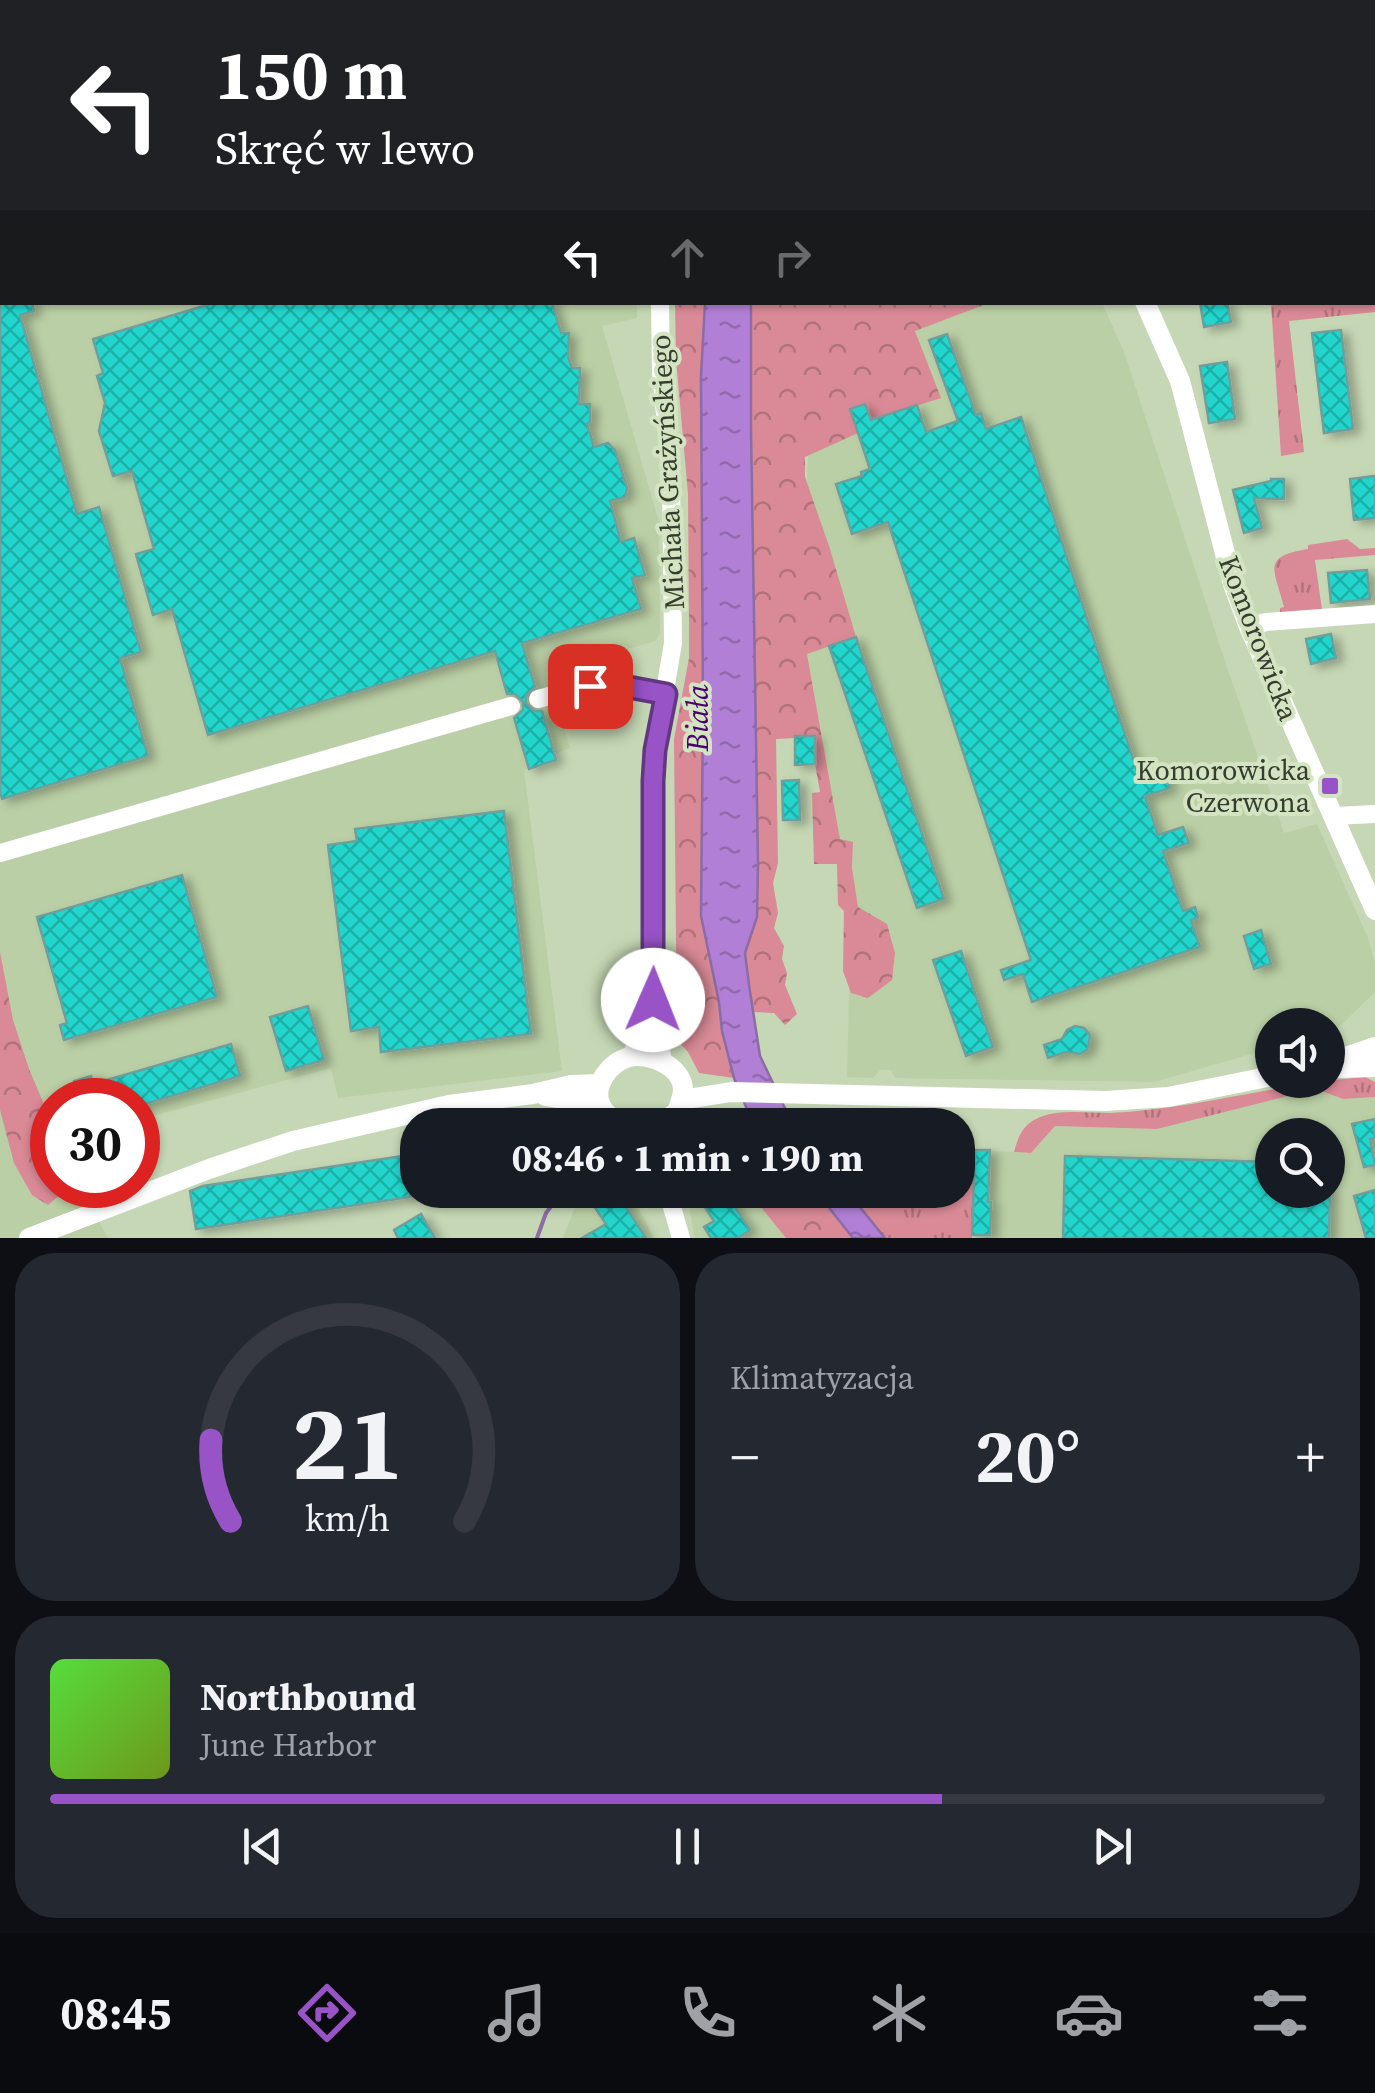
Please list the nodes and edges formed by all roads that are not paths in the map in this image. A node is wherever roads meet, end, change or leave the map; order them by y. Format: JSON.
{"nodes":[{"id":1,"x":660,"y":305,"type":"edge"},
{"id":2,"x":1147,"y":305,"type":"edge"},
{"id":3,"x":1375,"y":614,"type":"edge"},
{"id":4,"x":1249,"y":626,"type":"junction"},
{"id":5,"x":666,"y":694,"type":"junction"},
{"id":6,"x":538,"y":698,"type":"dead end"},
{"id":7,"x":511,"y":706,"type":"dead end"},
{"id":8,"x":1375,"y":814,"type":"edge"},
{"id":9,"x":1334,"y":816,"type":"junction"},
{"id":10,"x":0,"y":854,"type":"edge"},
{"id":11,"x":1375,"y":910,"type":"edge"},
{"id":12,"x":653,"y":1000,"type":"junction"},
{"id":13,"x":1375,"y":1047,"type":"edge"},
{"id":14,"x":630,"y":1057,"type":"junction"},
{"id":15,"x":1345,"y":1059,"type":"edge"},
{"id":16,"x":663,"y":1062,"type":"junction"},
{"id":17,"x":1345,"y":1066,"type":"edge"},
{"id":18,"x":1375,"y":1066,"type":"edge"},
{"id":19,"x":680,"y":1079,"type":"junction"},
{"id":20,"x":1255,"y":1079,"type":"edge"},
{"id":21,"x":731,"y":1092,"type":"junction"},
{"id":22,"x":600,"y":1095,"type":"junction"},
{"id":23,"x":680,"y":1100,"type":"junction"},
{"id":24,"x":605,"y":1108,"type":"edge"},
{"id":25,"x":677,"y":1108,"type":"edge"},
{"id":26,"x":672,"y":1208,"type":"edge"},
{"id":27,"x":29,"y":1238,"type":"edge"},
{"id":28,"x":681,"y":1238,"type":"edge"}],
"edges":[{"from":1,"to":5,"type":"street","name":"Michała Grażyńskiego"},
{"from":2,"to":4,"type":"street","name":"Komorowicka"},
{"from":3,"to":4,"type":"street"},
{"from":4,"to":9,"type":"street","name":"Komorowicka"},
{"from":5,"to":6,"type":"street"},
{"from":5,"to":12,"type":"street","name":"Michała Grażyńskiego"},
{"from":7,"to":10,"type":"street"},
{"from":8,"to":9,"type":"street"},
{"from":9,"to":11,"type":"street","name":"Komorowicka"},
{"from":12,"to":14,"type":"street","name":"Michała Grażyńskiego"},
{"from":12,"to":16,"type":"street","name":"Michała Grażyńskiego"},
{"from":13,"to":15,"type":"street"},
{"from":14,"to":16,"type":"street"},
{"from":14,"to":22,"type":"street"},
{"from":16,"to":19,"type":"street"},
{"from":17,"to":18,"type":"street"},
{"from":19,"to":21,"type":"street"},
{"from":19,"to":23,"type":"street"},
{"from":20,"to":21,"type":"street"},
{"from":21,"to":23,"type":"street"},
{"from":22,"to":24,"type":"street"},
{"from":22,"to":27,"type":"street"},
{"from":23,"to":25,"type":"street"},
{"from":26,"to":28,"type":"street"}]}
